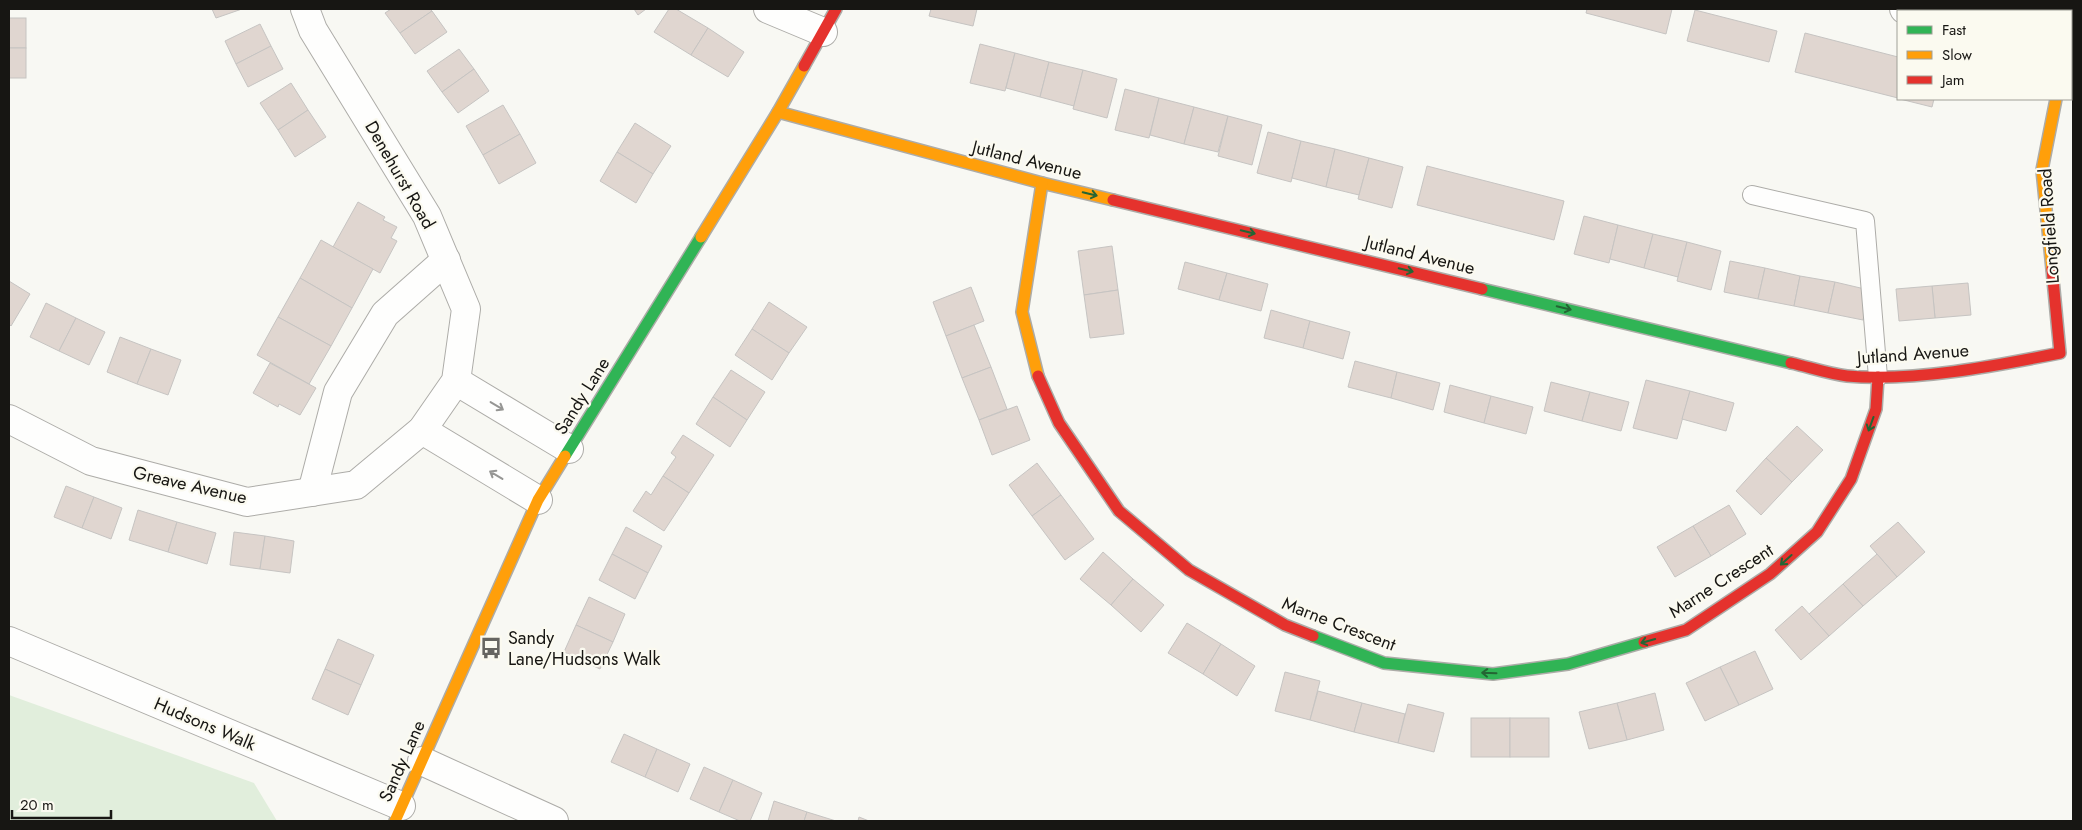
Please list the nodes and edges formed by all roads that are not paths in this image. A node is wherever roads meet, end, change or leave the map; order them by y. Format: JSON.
{"nodes":[{"id":1,"x":305,"y":9,"type":"edge"},
{"id":2,"x":768,"y":9,"type":"edge"},
{"id":3,"x":836,"y":9,"type":"edge"},
{"id":4,"x":823,"y":32,"type":"junction"},
{"id":5,"x":2056,"y":100,"type":"edge"},
{"id":6,"x":778,"y":112,"type":"junction"},
{"id":7,"x":1042,"y":182,"type":"junction"},
{"id":8,"x":1752,"y":195,"type":"dead end"},
{"id":9,"x":446,"y":260,"type":"junction"},
{"id":10,"x":2060,"y":353,"type":"joint"},
{"id":11,"x":1878,"y":377,"type":"junction"},
{"id":12,"x":456,"y":381,"type":"junction"},
{"id":13,"x":9,"y":419,"type":"edge"},
{"id":14,"x":422,"y":430,"type":"junction"},
{"id":15,"x":569,"y":449,"type":"junction"},
{"id":16,"x":312,"y":492,"type":"junction"},
{"id":17,"x":538,"y":500,"type":"junction"},
{"id":18,"x":9,"y":640,"type":"edge"},
{"id":19,"x":422,"y":761,"type":"junction"},
{"id":20,"x":398,"y":814,"type":"edge"},
{"id":21,"x":554,"y":821,"type":"edge"}],
"edges":[{"from":1,"to":9,"type":"street","name":"Denehurst Road"},
{"from":2,"to":4,"type":"street"},
{"from":3,"to":4,"type":"street","name":"Sandy Lane"},
{"from":4,"to":6,"type":"street","name":"Sandy Lane"},
{"from":5,"to":10,"type":"street","name":"Longfield Road"},
{"from":6,"to":7,"type":"street","name":"Jutland Avenue"},
{"from":6,"to":15,"type":"street","name":"Sandy Lane"},
{"from":7,"to":11,"type":"street","name":"Jutland Avenue","one_way":true},
{"from":11,"to":7,"type":"street","name":"Marne Crescent","one_way":true},
{"from":8,"to":11,"type":"lane"},
{"from":9,"to":12,"type":"street","name":"Denehurst Road"},
{"from":9,"to":16,"type":"street"},
{"from":10,"to":11,"type":"street","name":"Jutland Avenue"},
{"from":12,"to":14,"type":"street","name":"Denehurst Road"},
{"from":12,"to":15,"type":"street","one_way":true},
{"from":13,"to":16,"type":"street","name":"Greave Avenue"},
{"from":14,"to":16,"type":"street","name":"Greave Avenue"},
{"from":17,"to":14,"type":"street","one_way":true},
{"from":15,"to":17,"type":"street","name":"Sandy Lane"},
{"from":17,"to":19,"type":"street","name":"Sandy Lane"},
{"from":18,"to":20,"type":"street","name":"Hudsons Walk"},
{"from":19,"to":20,"type":"street","name":"Sandy Lane"},
{"from":19,"to":21,"type":"street"}]}
